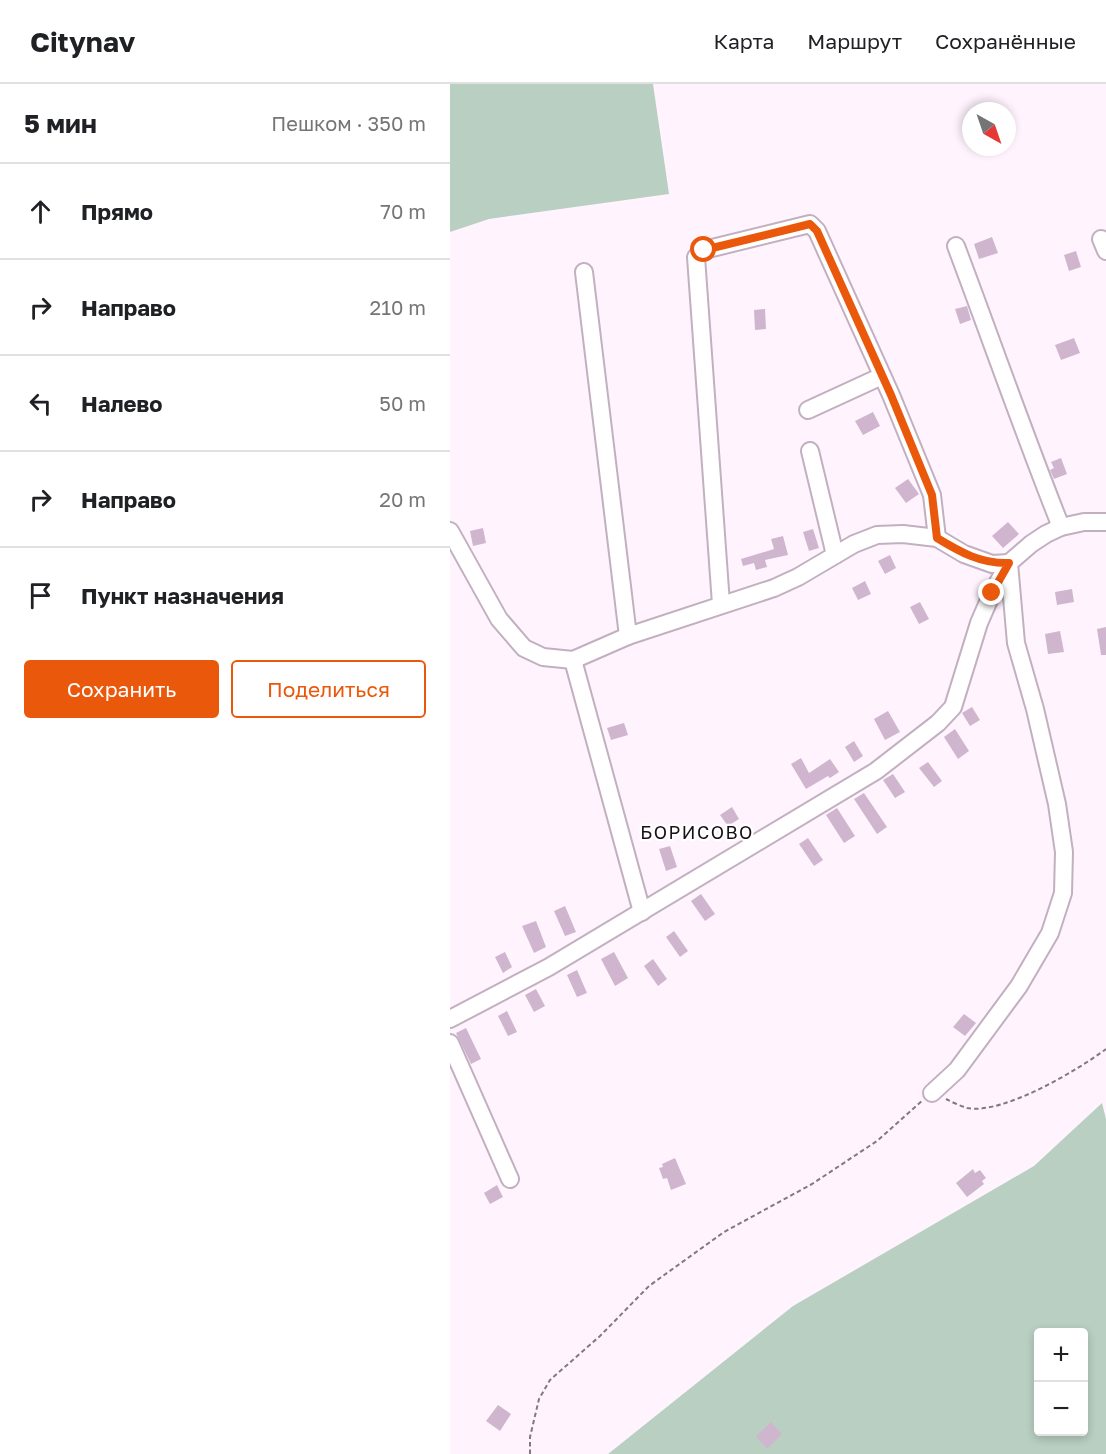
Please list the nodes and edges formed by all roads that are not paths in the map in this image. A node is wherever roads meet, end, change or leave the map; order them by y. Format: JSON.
{"nodes":[{"id":1,"x":956,"y":246,"type":"dead end"},
{"id":2,"x":584,"y":272,"type":"dead end"},
{"id":3,"x":882,"y":376,"type":"junction"},
{"id":4,"x":808,"y":410,"type":"dead end"},
{"id":5,"x":810,"y":451,"type":"dead end"},
{"id":6,"x":1106,"y":522,"type":"edge"},
{"id":7,"x":1061,"y":527,"type":"junction"},
{"id":8,"x":450,"y":531,"type":"edge"},
{"id":9,"x":937,"y":538,"type":"junction"},
{"id":10,"x":835,"y":555,"type":"junction"},
{"id":11,"x":1009,"y":563,"type":"junction"},
{"id":12,"x":721,"y":604,"type":"junction"},
{"id":13,"x":628,"y":636,"type":"junction"},
{"id":14,"x":573,"y":660,"type":"junction"},
{"id":15,"x":642,"y":912,"type":"junction"},
{"id":16,"x":450,"y":1019,"type":"edge"},
{"id":17,"x":450,"y":1043,"type":"edge"},
{"id":18,"x":932,"y":1093,"type":"road end"},
{"id":19,"x":510,"y":1179,"type":"dead end"}],
"edges":[{"from":1,"to":7,"type":"street"},
{"from":2,"to":13,"type":"street"},
{"from":3,"to":4,"type":"street"},
{"from":3,"to":9,"type":"street"},
{"from":3,"to":12,"type":"street"},
{"from":5,"to":10,"type":"street"},
{"from":6,"to":7,"type":"street"},
{"from":7,"to":11,"type":"street"},
{"from":8,"to":14,"type":"street"},
{"from":9,"to":10,"type":"street"},
{"from":9,"to":11,"type":"street"},
{"from":10,"to":12,"type":"street"},
{"from":11,"to":15,"type":"street"},
{"from":11,"to":18,"type":"street"},
{"from":12,"to":13,"type":"street"},
{"from":13,"to":14,"type":"street"},
{"from":14,"to":15,"type":"street"},
{"from":15,"to":16,"type":"street"},
{"from":17,"to":19,"type":"street"}]}
